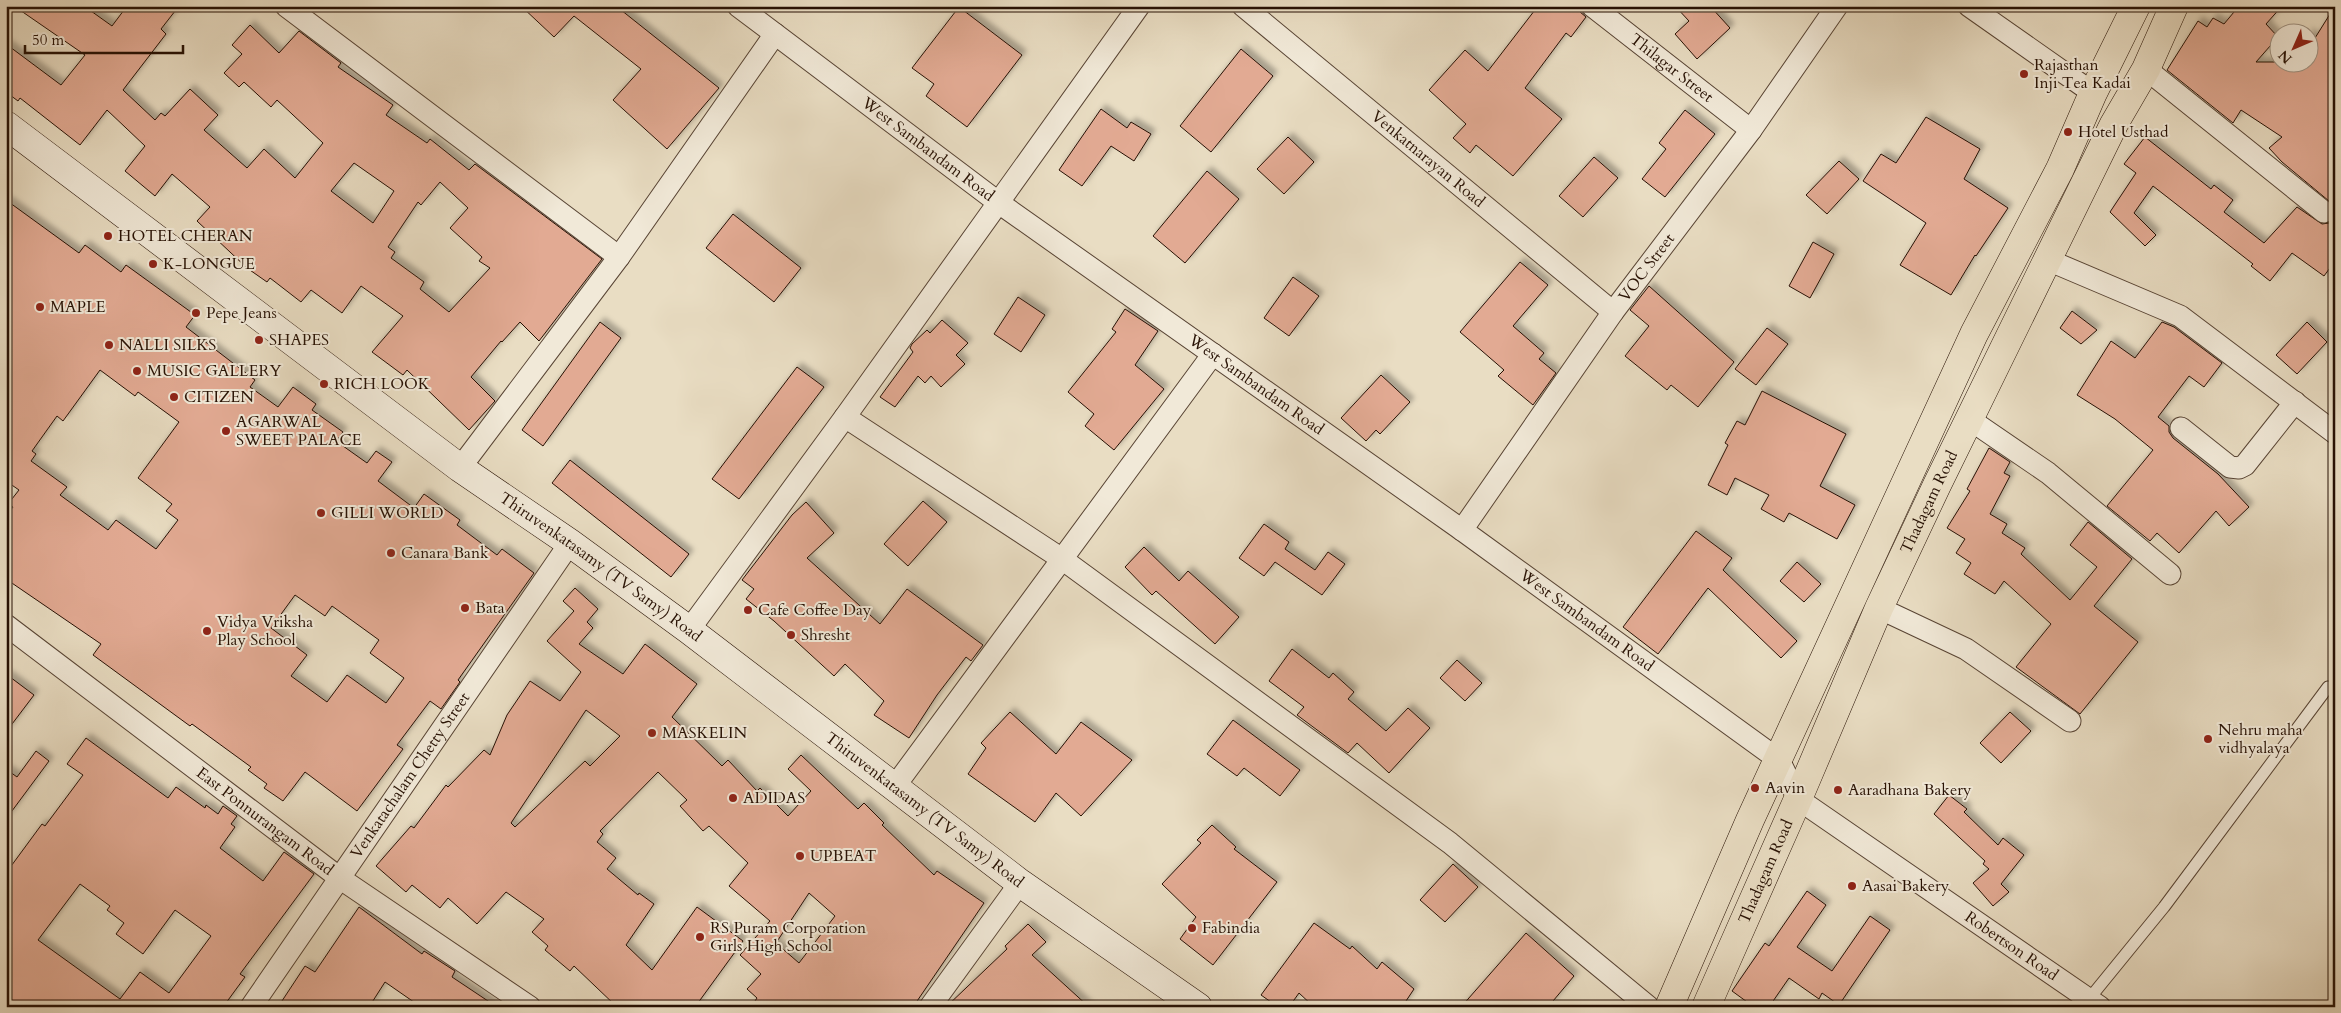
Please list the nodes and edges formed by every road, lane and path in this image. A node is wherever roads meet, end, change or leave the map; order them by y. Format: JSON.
{"nodes":[{"id":1,"x":286,"y":6,"type":"edge"},
{"id":2,"x":738,"y":6,"type":"edge"},
{"id":3,"x":1139,"y":6,"type":"edge"},
{"id":4,"x":1243,"y":6,"type":"edge"},
{"id":5,"x":1592,"y":6,"type":"edge"},
{"id":6,"x":1837,"y":6,"type":"edge"},
{"id":7,"x":1970,"y":6,"type":"edge"},
{"id":8,"x":2136,"y":6,"type":"edge"},
{"id":9,"x":2174,"y":6,"type":"edge"},
{"id":10,"x":775,"y":34,"type":"junction"},
{"id":11,"x":2146,"y":69,"type":"junction"},
{"id":12,"x":2093,"y":93,"type":"junction"},
{"id":13,"x":6,"y":125,"type":"edge"},
{"id":14,"x":1751,"y":130,"type":"junction"},
{"id":15,"x":999,"y":203,"type":"junction"},
{"id":16,"x":2324,"y":212,"type":"dead end"},
{"id":17,"x":619,"y":256,"type":"junction"},
{"id":18,"x":2048,"y":260,"type":"junction"},
{"id":19,"x":1613,"y":312,"type":"junction"},
{"id":20,"x":1213,"y":354,"type":"junction"},
{"id":21,"x":2295,"y":402,"type":"junction"},
{"id":22,"x":845,"y":417,"type":"junction"},
{"id":23,"x":1969,"y":419,"type":"junction"},
{"id":24,"x":2180,"y":428,"type":"dead end"},
{"id":25,"x":2335,"y":433,"type":"edge"},
{"id":26,"x":460,"y":468,"type":"junction"},
{"id":27,"x":1462,"y":530,"type":"junction"},
{"id":28,"x":570,"y":543,"type":"junction"},
{"id":29,"x":1062,"y":559,"type":"junction"},
{"id":30,"x":2170,"y":574,"type":"dead end"},
{"id":31,"x":1879,"y":608,"type":"junction"},
{"id":32,"x":6,"y":625,"type":"edge"},
{"id":33,"x":689,"y":630,"type":"junction"},
{"id":34,"x":2328,"y":687,"type":"dead end"},
{"id":35,"x":2070,"y":721,"type":"dead end"},
{"id":36,"x":1779,"y":760,"type":"junction"},
{"id":37,"x":895,"y":786,"type":"junction"},
{"id":38,"x":1798,"y":799,"type":"junction"},
{"id":39,"x":341,"y":878,"type":"junction"},
{"id":40,"x":1020,"y":883,"type":"junction"},
{"id":41,"x":2094,"y":1003,"type":"edge"},
{"id":42,"x":251,"y":1007,"type":"edge"},
{"id":43,"x":530,"y":1007,"type":"edge"},
{"id":44,"x":930,"y":1007,"type":"edge"},
{"id":45,"x":1198,"y":1007,"type":"edge"},
{"id":46,"x":1650,"y":1007,"type":"edge"},
{"id":47,"x":1669,"y":1007,"type":"edge"},
{"id":48,"x":1706,"y":1007,"type":"edge"}],
"edges":[{"from":1,"to":17,"type":"street"},
{"from":2,"to":10,"type":"street","name":"West Sambandam Road"},
{"from":3,"to":15,"type":"street"},
{"from":4,"to":19,"type":"street","name":"Venkatnarayan Road"},
{"from":5,"to":14,"type":"street","name":"Thilagar Street"},
{"from":6,"to":14,"type":"street","name":"VOC Street"},
{"from":7,"to":12,"type":"street"},
{"from":8,"to":12,"type":"main road","name":"Thadagam Road"},
{"from":9,"to":11,"type":"main road","name":"Thadagam Road"},
{"from":10,"to":15,"type":"street","name":"West Sambandam Road"},
{"from":10,"to":17,"type":"street"},
{"from":11,"to":16,"type":"street"},
{"from":11,"to":18,"type":"main road","name":"Thadagam Road"},
{"from":12,"to":36,"type":"main road","name":"Thadagam Road"},
{"from":13,"to":26,"type":"main road","name":"Thiruvenkatasamy (TV Samy) Road"},
{"from":14,"to":19,"type":"street","name":"VOC Street"},
{"from":15,"to":20,"type":"street","name":"West Sambandam Road"},
{"from":15,"to":22,"type":"street"},
{"from":17,"to":26,"type":"street"},
{"from":18,"to":21,"type":"street"},
{"from":18,"to":23,"type":"main road","name":"Thadagam Road"},
{"from":19,"to":27,"type":"street","name":"VOC Street"},
{"from":20,"to":27,"type":"street","name":"West Sambandam Road"},
{"from":20,"to":29,"type":"street"},
{"from":21,"to":24,"type":"street"},
{"from":21,"to":25,"type":"street"},
{"from":22,"to":29,"type":"street"},
{"from":22,"to":33,"type":"street"},
{"from":23,"to":30,"type":"street"},
{"from":23,"to":31,"type":"main road","name":"Thadagam Road"},
{"from":26,"to":28,"type":"main road","name":"Thiruvenkatasamy (TV Samy) Road"},
{"from":27,"to":36,"type":"street","name":"West Sambandam Road"},
{"from":28,"to":33,"type":"main road","name":"Thiruvenkatasamy (TV Samy) Road"},
{"from":28,"to":39,"type":"street","name":"Venkatachalam Chetty Street"},
{"from":29,"to":37,"type":"street"},
{"from":29,"to":46,"type":"street"},
{"from":31,"to":35,"type":"street"},
{"from":31,"to":38,"type":"main road","name":"Thadagam Road"},
{"from":32,"to":39,"type":"street","name":"East Ponnurangam Road"},
{"from":33,"to":37,"type":"main road","name":"Thiruvenkatasamy (TV Samy) Road"},
{"from":34,"to":41,"type":"lane"},
{"from":36,"to":38,"type":"street"},
{"from":36,"to":47,"type":"main road","name":"Thadagam Road"},
{"from":37,"to":40,"type":"main road","name":"Thiruvenkatasamy (TV Samy) Road"},
{"from":38,"to":41,"type":"street","name":"Robertson Road"},
{"from":38,"to":48,"type":"main road","name":"Thadagam Road"},
{"from":39,"to":42,"type":"street","name":"Venkatachalam Chetty Street"},
{"from":39,"to":43,"type":"street","name":"East Ponnurangam Road"},
{"from":40,"to":44,"type":"street"},
{"from":40,"to":45,"type":"main road","name":"Thiruvenkatasamy (TV Samy) Road"}]}
